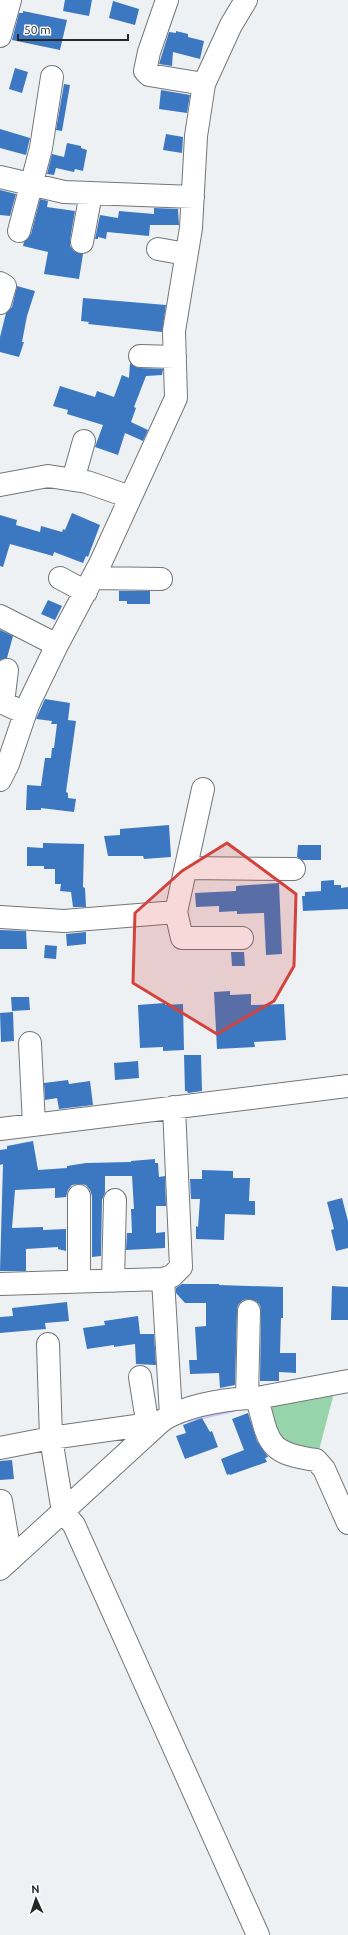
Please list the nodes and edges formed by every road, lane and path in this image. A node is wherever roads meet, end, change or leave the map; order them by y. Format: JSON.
{"nodes":[{"id":1,"x":10,"y":0,"type":"edge"},
{"id":2,"x":167,"y":0,"type":"edge"},
{"id":3,"x":246,"y":0,"type":"edge"},
{"id":4,"x":0,"y":36,"type":"edge"},
{"id":5,"x":52,"y":77,"type":"dead end"},
{"id":6,"x":204,"y":84,"type":"junction"},
{"id":7,"x":0,"y":177,"type":"edge"},
{"id":8,"x":32,"y":185,"type":"junction"},
{"id":9,"x":91,"y":193,"type":"junction"},
{"id":10,"x":194,"y":197,"type":"junction"},
{"id":11,"x":19,"y":231,"type":"dead end"},
{"id":12,"x":82,"y":242,"type":"dead end"},
{"id":13,"x":158,"y":249,"type":"dead end"},
{"id":14,"x":186,"y":254,"type":"junction"},
{"id":15,"x":0,"y":284,"type":"edge"},
{"id":16,"x":0,"y":303,"type":"edge"},
{"id":17,"x":140,"y":356,"type":"dead end"},
{"id":18,"x":175,"y":357,"type":"junction"},
{"id":19,"x":84,"y":440,"type":"dead end"},
{"id":20,"x":73,"y":480,"type":"junction"},
{"id":21,"x":0,"y":485,"type":"edge"},
{"id":22,"x":130,"y":497,"type":"junction"},
{"id":23,"x":60,"y":578,"type":"dead end"},
{"id":24,"x":161,"y":579,"type":"dead end"},
{"id":25,"x":89,"y":585,"type":"junction"},
{"id":26,"x":0,"y":616,"type":"edge"},
{"id":27,"x":57,"y":645,"type":"junction"},
{"id":28,"x":6,"y":670,"type":"dead end"},
{"id":29,"x":0,"y":712,"type":"edge"},
{"id":30,"x":23,"y":718,"type":"junction"},
{"id":31,"x":0,"y":780,"type":"edge"},
{"id":32,"x":203,"y":789,"type":"dead end"},
{"id":33,"x":186,"y":868,"type":"junction"},
{"id":34,"x":294,"y":869,"type":"dead end"},
{"id":35,"x":176,"y":912,"type":"junction"},
{"id":36,"x":0,"y":917,"type":"edge"},
{"id":37,"x":242,"y":938,"type":"dead end"},
{"id":38,"x":30,"y":1043,"type":"dead end"},
{"id":39,"x":348,"y":1086,"type":"edge"},
{"id":40,"x":174,"y":1107,"type":"junction"},
{"id":41,"x":34,"y":1125,"type":"junction"},
{"id":42,"x":0,"y":1130,"type":"edge"},
{"id":43,"x":79,"y":1196,"type":"dead end"},
{"id":44,"x":115,"y":1200,"type":"dead end"},
{"id":45,"x":163,"y":1279,"type":"junction"},
{"id":46,"x":79,"y":1281,"type":"junction"},
{"id":47,"x":114,"y":1281,"type":"junction"},
{"id":48,"x":0,"y":1284,"type":"edge"},
{"id":49,"x":249,"y":1311,"type":"dead end"},
{"id":50,"x":48,"y":1344,"type":"dead end"},
{"id":51,"x":140,"y":1377,"type":"dead end"},
{"id":52,"x":348,"y":1381,"type":"edge"},
{"id":53,"x":252,"y":1398,"type":"junction"},
{"id":54,"x":158,"y":1423,"type":"junction"},
{"id":55,"x":51,"y":1438,"type":"junction"},
{"id":56,"x":0,"y":1448,"type":"edge"},
{"id":57,"x":1,"y":1501,"type":"dead end"},
{"id":58,"x":63,"y":1512,"type":"junction"},
{"id":59,"x":348,"y":1523,"type":"edge"},
{"id":60,"x":5,"y":1564,"type":"edge"},
{"id":61,"x":258,"y":1935,"type":"edge"}],
"edges":[{"from":1,"to":4,"type":"street"},
{"from":2,"to":6,"type":"street"},
{"from":3,"to":6,"type":"street"},
{"from":5,"to":8,"type":"street"},
{"from":6,"to":10,"type":"street"},
{"from":7,"to":8,"type":"street"},
{"from":8,"to":9,"type":"street"},
{"from":8,"to":11,"type":"street"},
{"from":9,"to":10,"type":"street"},
{"from":9,"to":12,"type":"street"},
{"from":10,"to":14,"type":"street"},
{"from":13,"to":14,"type":"street"},
{"from":14,"to":18,"type":"street"},
{"from":15,"to":16,"type":"street"},
{"from":17,"to":18,"type":"street"},
{"from":18,"to":22,"type":"street"},
{"from":19,"to":20,"type":"street"},
{"from":20,"to":21,"type":"street"},
{"from":20,"to":22,"type":"street"},
{"from":22,"to":25,"type":"street"},
{"from":23,"to":25,"type":"street"},
{"from":24,"to":25,"type":"street"},
{"from":25,"to":27,"type":"street"},
{"from":26,"to":27,"type":"street"},
{"from":27,"to":30,"type":"street"},
{"from":28,"to":30,"type":"street"},
{"from":29,"to":30,"type":"street"},
{"from":30,"to":31,"type":"street"},
{"from":32,"to":33,"type":"street"},
{"from":33,"to":34,"type":"street"},
{"from":33,"to":35,"type":"street"},
{"from":35,"to":36,"type":"street"},
{"from":35,"to":37,"type":"street"},
{"from":38,"to":41,"type":"street"},
{"from":39,"to":40,"type":"street"},
{"from":40,"to":41,"type":"street"},
{"from":40,"to":45,"type":"street"},
{"from":41,"to":42,"type":"street"},
{"from":43,"to":46,"type":"street"},
{"from":44,"to":47,"type":"street"},
{"from":45,"to":47,"type":"street"},
{"from":45,"to":54,"type":"street"},
{"from":46,"to":47,"type":"street"},
{"from":46,"to":48,"type":"street"},
{"from":49,"to":53,"type":"street"},
{"from":50,"to":55,"type":"street"},
{"from":51,"to":54,"type":"street"},
{"from":52,"to":53,"type":"street"},
{"from":53,"to":54,"type":"street"},
{"from":53,"to":59,"type":"street"},
{"from":54,"to":55,"type":"street"},
{"from":54,"to":58,"type":"street"},
{"from":55,"to":56,"type":"street"},
{"from":55,"to":58,"type":"street"},
{"from":57,"to":60,"type":"street"},
{"from":58,"to":60,"type":"street"},
{"from":58,"to":61,"type":"street"}]}
